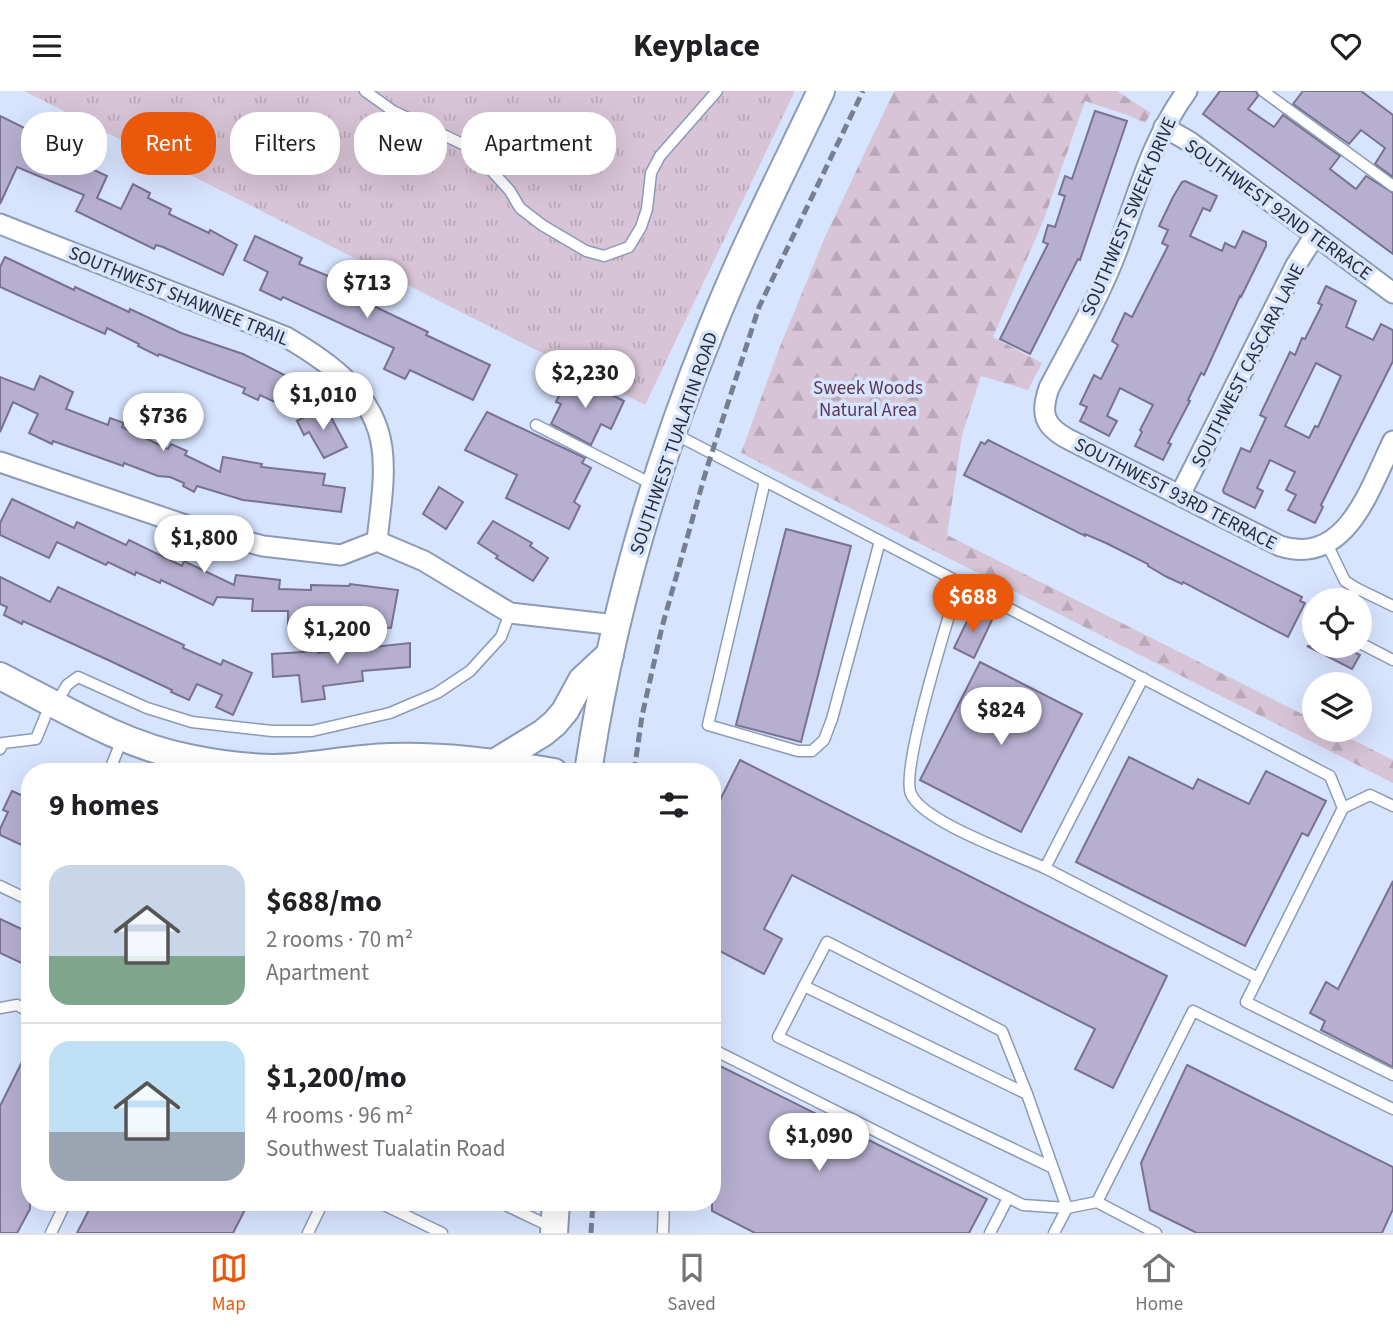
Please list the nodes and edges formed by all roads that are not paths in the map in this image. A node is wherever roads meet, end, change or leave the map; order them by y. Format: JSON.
{"nodes":[{"id":1,"x":365,"y":91,"type":"edge"},
{"id":2,"x":717,"y":91,"type":"edge"},
{"id":3,"x":821,"y":91,"type":"edge"},
{"id":4,"x":1187,"y":91,"type":"edge"},
{"id":5,"x":1263,"y":91,"type":"edge"},
{"id":6,"x":1164,"y":127,"type":"junction"},
{"id":7,"x":1393,"y":186,"type":"edge"},
{"id":8,"x":0,"y":224,"type":"edge"},
{"id":9,"x":1315,"y":236,"type":"junction"},
{"id":10,"x":1393,"y":293,"type":"edge"},
{"id":11,"x":1046,"y":419,"type":"joint"},
{"id":12,"x":536,"y":425,"type":"dead end"},
{"id":13,"x":673,"y":433,"type":"junction"},
{"id":14,"x":1393,"y":441,"type":"edge"},
{"id":15,"x":0,"y":462,"type":"edge"},
{"id":16,"x":765,"y":481,"type":"junction"},
{"id":17,"x":655,"y":486,"type":"junction"},
{"id":18,"x":1180,"y":495,"type":"junction"},
{"id":19,"x":377,"y":541,"type":"junction"},
{"id":20,"x":880,"y":541,"type":"junction"},
{"id":21,"x":1320,"y":547,"type":"junction"},
{"id":22,"x":959,"y":583,"type":"junction"},
{"id":23,"x":1356,"y":588,"type":"edge"},
{"id":24,"x":1372,"y":596,"type":"edge"},
{"id":25,"x":1393,"y":606,"type":"edge"},
{"id":26,"x":510,"y":613,"type":"junction"},
{"id":27,"x":617,"y":625,"type":"junction"},
{"id":28,"x":1372,"y":649,"type":"edge"},
{"id":29,"x":610,"y":654,"type":"junction"},
{"id":30,"x":1393,"y":660,"type":"edge"},
{"id":31,"x":0,"y":676,"type":"edge"},
{"id":32,"x":1143,"y":678,"type":"junction"},
{"id":33,"x":54,"y":703,"type":"junction"},
{"id":34,"x":123,"y":737,"type":"junction"},
{"id":35,"x":0,"y":749,"type":"edge"},
{"id":36,"x":113,"y":763,"type":"edge"},
{"id":37,"x":229,"y":763,"type":"edge"},
{"id":38,"x":342,"y":763,"type":"edge"},
{"id":39,"x":495,"y":763,"type":"joint"},
{"id":40,"x":591,"y":763,"type":"edge"},
{"id":41,"x":1393,"y":806,"type":"edge"},
{"id":42,"x":1343,"y":808,"type":"junction"},
{"id":43,"x":1045,"y":868,"type":"junction"},
{"id":44,"x":0,"y":886,"type":"edge"},
{"id":45,"x":21,"y":896,"type":"edge"},
{"id":46,"x":1258,"y":978,"type":"junction"},
{"id":47,"x":804,"y":986,"type":"junction"},
{"id":48,"x":21,"y":1007,"type":"edge"},
{"id":49,"x":1,"y":1010,"type":"edge"},
{"id":50,"x":721,"y":1054,"type":"edge"},
{"id":51,"x":1393,"y":1075,"type":"edge"},
{"id":52,"x":1027,"y":1094,"type":"junction"},
{"id":53,"x":1393,"y":1109,"type":"edge"},
{"id":54,"x":1051,"y":1167,"type":"junction"},
{"id":55,"x":1008,"y":1198,"type":"junction"},
{"id":56,"x":1097,"y":1202,"type":"junction"},
{"id":57,"x":1067,"y":1208,"type":"junction"},
{"id":58,"x":62,"y":1211,"type":"edge"},
{"id":59,"x":318,"y":1211,"type":"edge"},
{"id":60,"x":397,"y":1211,"type":"edge"},
{"id":61,"x":517,"y":1211,"type":"edge"},
{"id":62,"x":664,"y":1211,"type":"edge"},
{"id":63,"x":555,"y":1220,"type":"edge"},
{"id":64,"x":51,"y":1233,"type":"edge"},
{"id":65,"x":307,"y":1233,"type":"edge"},
{"id":66,"x":442,"y":1233,"type":"edge"},
{"id":67,"x":663,"y":1233,"type":"edge"},
{"id":68,"x":990,"y":1233,"type":"edge"},
{"id":69,"x":1055,"y":1233,"type":"edge"},
{"id":70,"x":1156,"y":1233,"type":"edge"}],
"edges":[{"from":1,"to":2,"type":"lane"},
{"from":3,"to":13,"type":"main road","name":"SOUTHWEST TUALATIN ROAD"},
{"from":4,"to":6,"type":"street","name":"SOUTHWEST SWEEK DRIVE"},
{"from":5,"to":7,"type":"lane"},
{"from":6,"to":9,"type":"street","name":"SOUTHWEST 92ND TERRACE"},
{"from":6,"to":11,"type":"street","name":"SOUTHWEST SWEEK DRIVE"},
{"from":8,"to":19,"type":"street","name":"SOUTHWEST SHAWNEE TRAIL"},
{"from":9,"to":10,"type":"street","name":"SOUTHWEST 92ND TERRACE"},
{"from":9,"to":18,"type":"street","name":"SOUTHWEST CASCARA LANE"},
{"from":11,"to":18,"type":"street","name":"SOUTHWEST 93RD TERRACE"},
{"from":12,"to":17,"type":"lane"},
{"from":13,"to":16,"type":"lane"},
{"from":13,"to":17,"type":"main road","name":"SOUTHWEST TUALATIN ROAD"},
{"from":14,"to":21,"type":"street"},
{"from":15,"to":19,"type":"street"},
{"from":16,"to":20,"type":"lane"},
{"from":16,"to":20,"type":"lane"},
{"from":17,"to":27,"type":"main road","name":"SOUTHWEST TUALATIN ROAD"},
{"from":18,"to":21,"type":"street","name":"SOUTHWEST 93RD TERRACE"},
{"from":19,"to":26,"type":"street"},
{"from":20,"to":22,"type":"lane"},
{"from":21,"to":23,"type":"lane"},
{"from":22,"to":32,"type":"lane"},
{"from":22,"to":43,"type":"lane"},
{"from":24,"to":25,"type":"lane"},
{"from":26,"to":27,"type":"street"},
{"from":26,"to":33,"type":"lane"},
{"from":27,"to":29,"type":"main road","name":"SOUTHWEST TUALATIN ROAD"},
{"from":28,"to":30,"type":"lane"},
{"from":29,"to":39,"type":"main road"},
{"from":29,"to":40,"type":"main road","name":"SOUTHWEST TUALATIN ROAD"},
{"from":31,"to":33,"type":"main road"},
{"from":32,"to":42,"type":"lane"},
{"from":32,"to":43,"type":"lane"},
{"from":33,"to":34,"type":"main road"},
{"from":33,"to":35,"type":"lane"},
{"from":34,"to":36,"type":"lane"},
{"from":34,"to":37,"type":"main road"},
{"from":38,"to":39,"type":"main road"},
{"from":41,"to":42,"type":"lane"},
{"from":42,"to":46,"type":"lane"},
{"from":43,"to":46,"type":"lane"},
{"from":44,"to":45,"type":"lane"},
{"from":46,"to":51,"type":"lane"},
{"from":47,"to":52,"type":"lane"},
{"from":47,"to":52,"type":"lane"},
{"from":47,"to":54,"type":"lane"},
{"from":48,"to":49,"type":"lane"},
{"from":50,"to":55,"type":"lane"},
{"from":52,"to":54,"type":"lane"},
{"from":53,"to":56,"type":"lane"},
{"from":54,"to":57,"type":"lane"},
{"from":55,"to":57,"type":"lane"},
{"from":55,"to":68,"type":"lane"},
{"from":56,"to":57,"type":"lane"},
{"from":56,"to":70,"type":"lane"},
{"from":57,"to":69,"type":"lane"},
{"from":58,"to":64,"type":"lane"},
{"from":59,"to":65,"type":"lane"},
{"from":60,"to":66,"type":"lane"},
{"from":61,"to":63,"type":"lane"},
{"from":62,"to":67,"type":"lane"}]}
